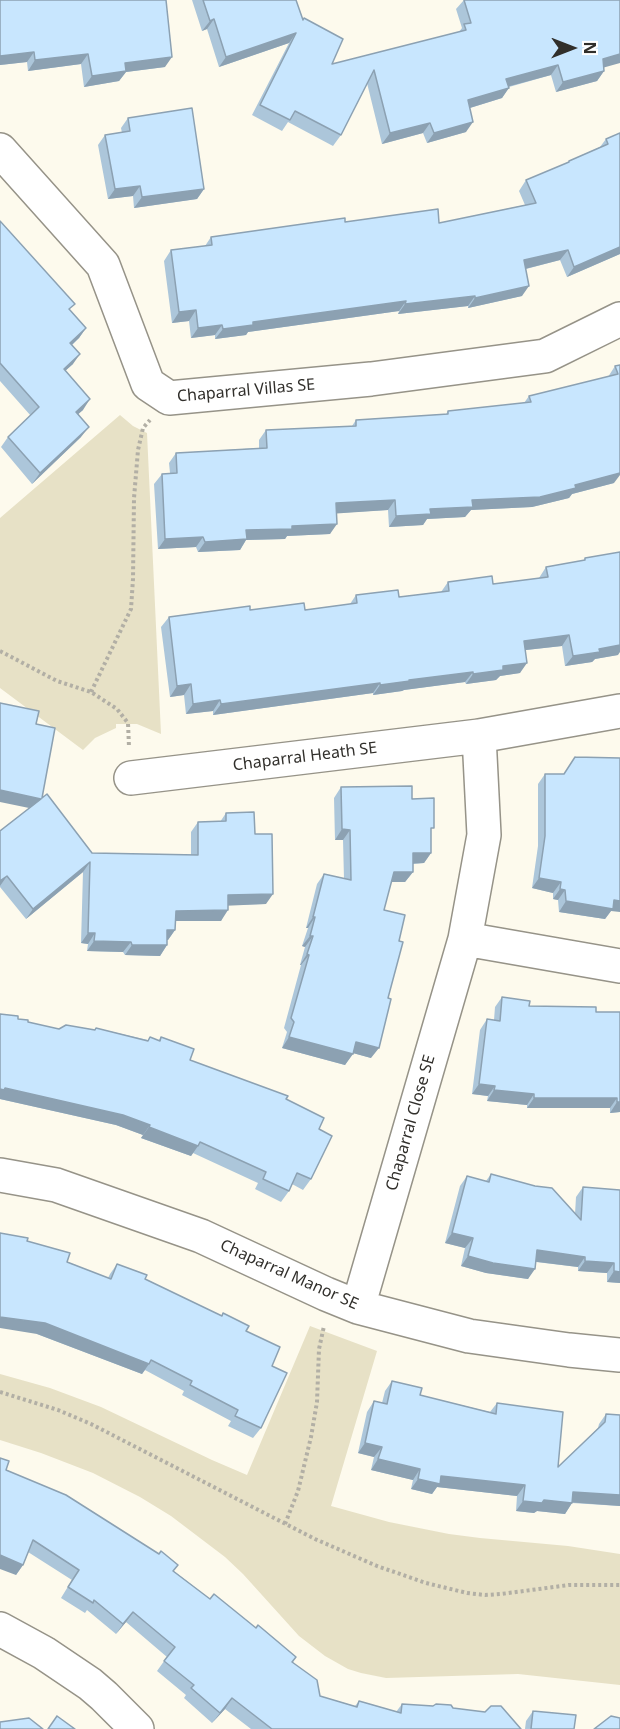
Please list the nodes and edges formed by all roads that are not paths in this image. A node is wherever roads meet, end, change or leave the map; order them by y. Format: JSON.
{"nodes":[{"id":1,"x":0,"y":150,"type":"edge"},
{"id":2,"x":620,"y":319,"type":"edge"},
{"id":3,"x":620,"y":711,"type":"edge"},
{"id":4,"x":479,"y":736,"type":"junction"},
{"id":5,"x":131,"y":778,"type":"road end"},
{"id":6,"x":465,"y":939,"type":"junction"},
{"id":7,"x":620,"y":966,"type":"edge"},
{"id":8,"x":0,"y":1176,"type":"edge"},
{"id":9,"x":358,"y":1306,"type":"junction"},
{"id":10,"x":620,"y":1355,"type":"edge"},
{"id":11,"x":0,"y":1629,"type":"edge"},
{"id":12,"x":137,"y":1729,"type":"edge"}],
"edges":[{"from":1,"to":2,"type":"street","name":"Chaparral Villas SE"},
{"from":3,"to":4,"type":"street"},
{"from":4,"to":5,"type":"street","name":"Chaparral Heath SE"},
{"from":4,"to":6,"type":"street","name":"Chaparral Close SE"},
{"from":6,"to":7,"type":"street"},
{"from":6,"to":9,"type":"street","name":"Chaparral Close SE"},
{"from":8,"to":9,"type":"street","name":"Chaparral Manor SE"},
{"from":9,"to":10,"type":"street","name":"Chaparral Manor SE"},
{"from":11,"to":12,"type":"street"}]}
